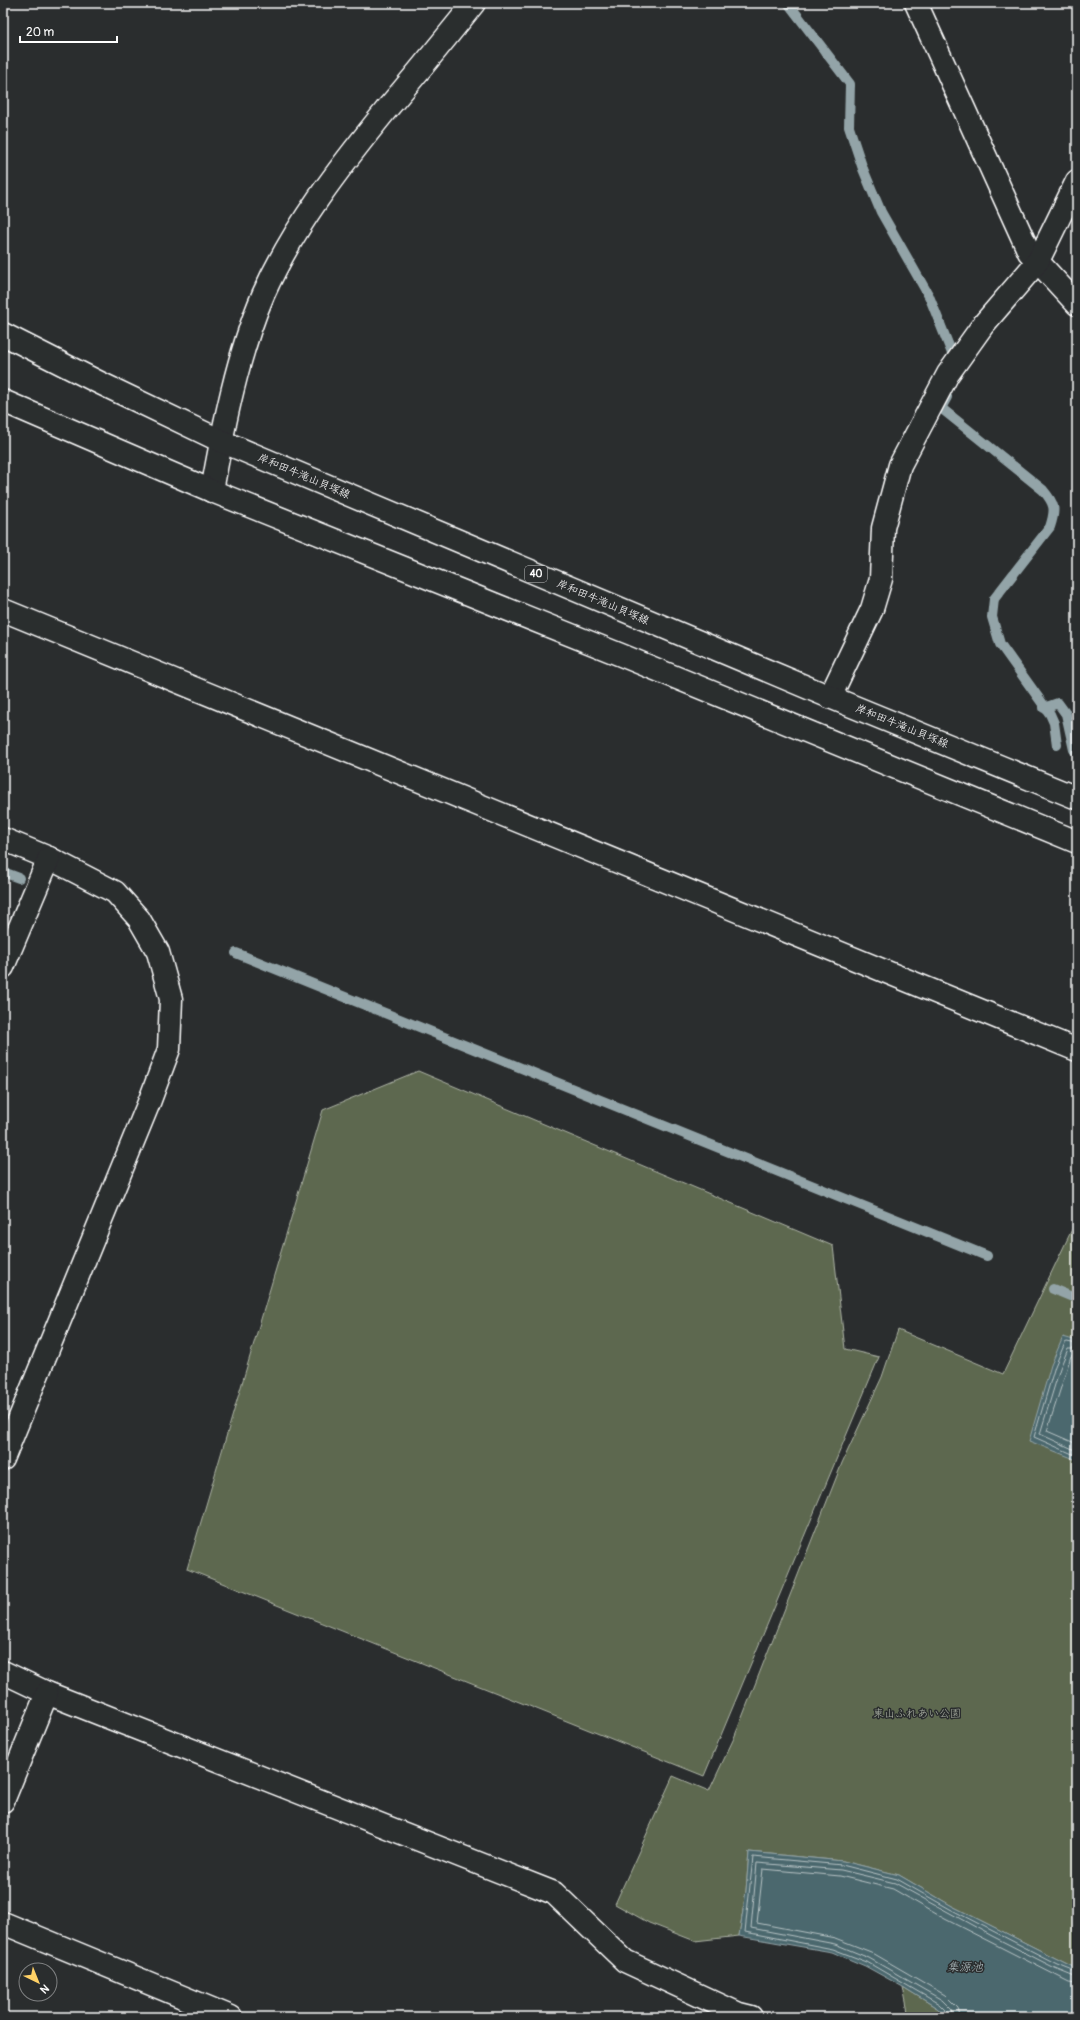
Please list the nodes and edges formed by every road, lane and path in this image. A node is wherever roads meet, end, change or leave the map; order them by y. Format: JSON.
{"nodes":[{"id":1,"x":474,"y":3,"type":"edge"},
{"id":2,"x":916,"y":3,"type":"edge"},
{"id":3,"x":1077,"y":181,"type":"edge"},
{"id":4,"x":1038,"y":261,"type":"junction"},
{"id":5,"x":1077,"y":304,"type":"edge"},
{"id":6,"x":3,"y":334,"type":"edge"},
{"id":7,"x":3,"y":401,"type":"edge"},
{"id":8,"x":220,"y":440,"type":"junction"},
{"id":9,"x":212,"y":491,"type":"junction"},
{"id":10,"x":3,"y":610,"type":"edge"},
{"id":11,"x":830,"y":697,"type":"junction"},
{"id":12,"x":1077,"y":798,"type":"edge"},
{"id":13,"x":3,"y":839,"type":"edge"},
{"id":14,"x":1077,"y":842,"type":"edge"},
{"id":15,"x":49,"y":858,"type":"junction"},
{"id":16,"x":3,"y":967,"type":"edge"},
{"id":17,"x":1077,"y":1050,"type":"edge"},
{"id":18,"x":3,"y":1459,"type":"edge"},
{"id":19,"x":3,"y":1672,"type":"edge"},
{"id":20,"x":46,"y":1693,"type":"junction"},
{"id":21,"x":3,"y":1801,"type":"edge"},
{"id":22,"x":3,"y":1923,"type":"edge"},
{"id":23,"x":231,"y":2017,"type":"edge"},
{"id":24,"x":751,"y":2017,"type":"edge"}],
"edges":[{"from":1,"to":8,"type":"street"},
{"from":2,"to":4,"type":"street"},
{"from":3,"to":4,"type":"street"},
{"from":4,"to":5,"type":"street"},
{"from":4,"to":11,"type":"street"},
{"from":6,"to":8,"type":"street","name":"岸和田牛滝山貝塚線","number":"40"},
{"from":7,"to":9,"type":"street"},
{"from":8,"to":9,"type":"street"},
{"from":8,"to":11,"type":"street","name":"岸和田牛滝山貝塚線","number":"40"},
{"from":9,"to":14,"type":"street"},
{"from":10,"to":17,"type":"street"},
{"from":11,"to":12,"type":"street","name":"岸和田牛滝山貝塚線","number":"40"},
{"from":13,"to":15,"type":"street"},
{"from":15,"to":16,"type":"street"},
{"from":15,"to":18,"type":"street"},
{"from":19,"to":20,"type":"street"},
{"from":20,"to":21,"type":"street"},
{"from":20,"to":24,"type":"street"},
{"from":22,"to":23,"type":"street"}]}
